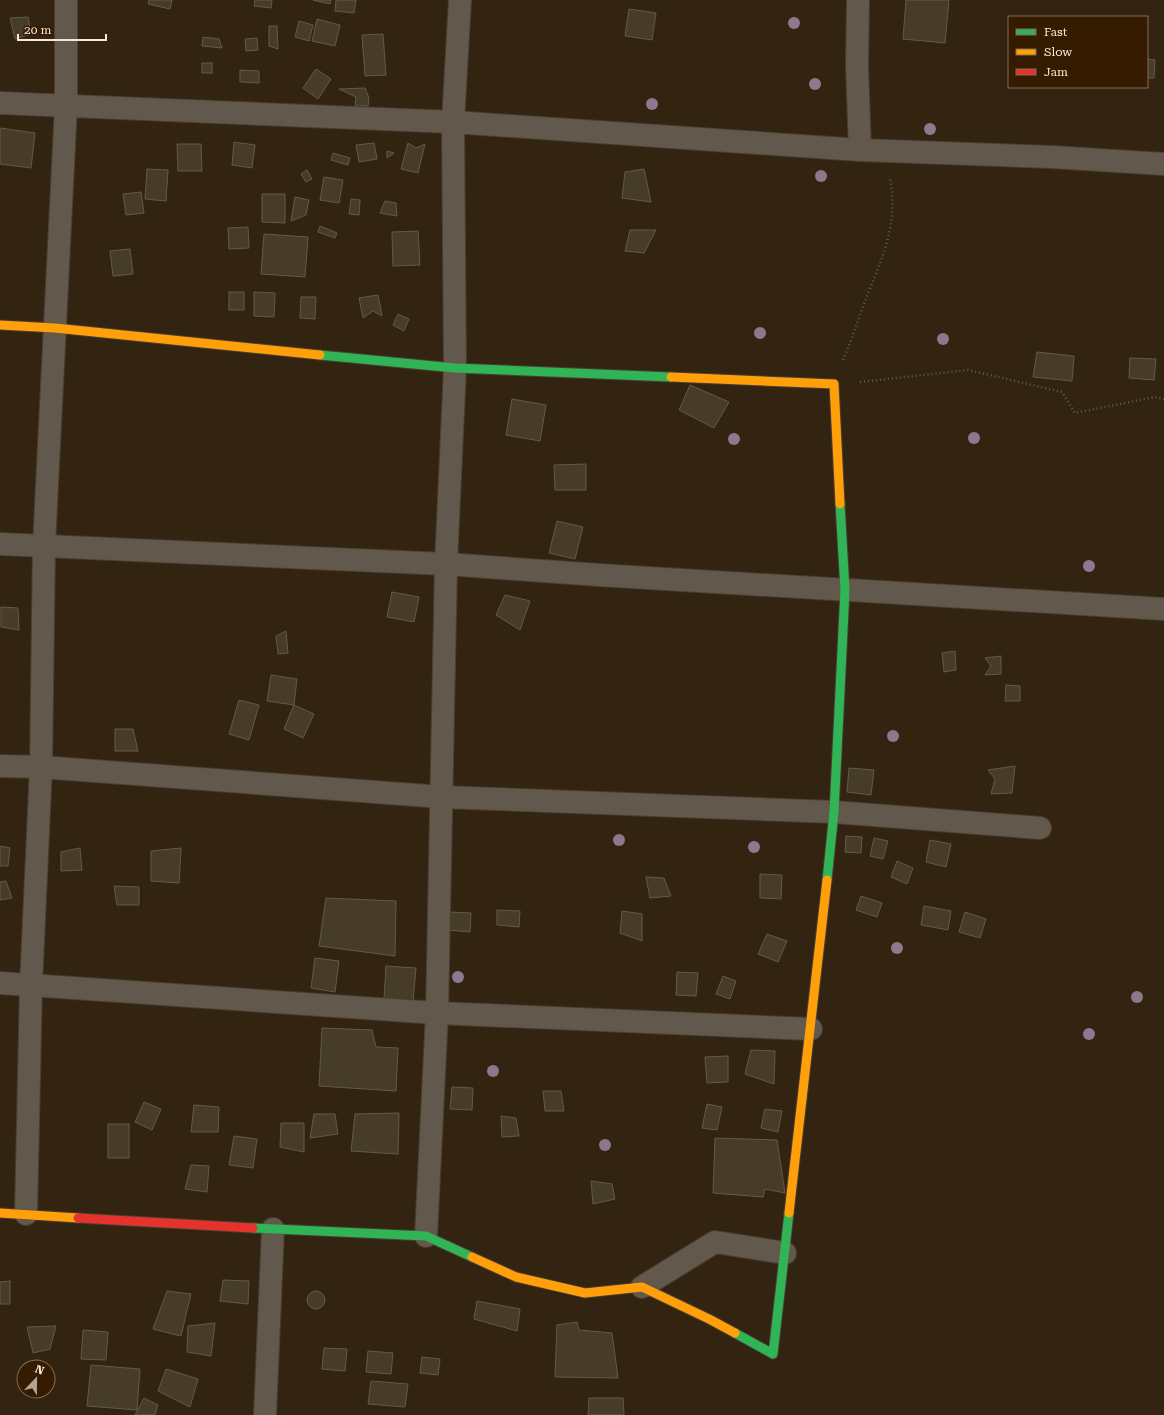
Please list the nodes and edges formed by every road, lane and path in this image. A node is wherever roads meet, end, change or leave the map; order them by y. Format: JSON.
{"nodes":[{"id":1,"x":66,"y":0,"type":"edge"},
{"id":2,"x":460,"y":0,"type":"edge"},
{"id":3,"x":858,"y":0,"type":"edge"},
{"id":4,"x":0,"y":103,"type":"edge"},
{"id":5,"x":66,"y":106,"type":"junction"},
{"id":6,"x":453,"y":122,"type":"junction"},
{"id":7,"x":860,"y":150,"type":"junction"},
{"id":8,"x":884,"y":151,"type":"junction"},
{"id":9,"x":1164,"y":164,"type":"edge"},
{"id":10,"x":0,"y":325,"type":"edge"},
{"id":11,"x":55,"y":328,"type":"junction"},
{"id":12,"x":455,"y":368,"type":"junction"},
{"id":13,"x":834,"y":384,"type":"junction"},
{"id":14,"x":1164,"y":399,"type":"edge"},
{"id":15,"x":0,"y":544,"type":"edge"},
{"id":16,"x":44,"y":545,"type":"junction"},
{"id":17,"x":446,"y":564,"type":"junction"},
{"id":18,"x":845,"y":590,"type":"junction"},
{"id":19,"x":1164,"y":609,"type":"edge"},
{"id":20,"x":0,"y":766,"type":"edge"},
{"id":21,"x":41,"y":767,"type":"junction"},
{"id":22,"x":442,"y":797,"type":"junction"},
{"id":23,"x":834,"y":812,"type":"junction"},
{"id":24,"x":1040,"y":828,"type":"dead end"},
{"id":25,"x":0,"y":984,"type":"edge"},
{"id":26,"x":31,"y":985,"type":"junction"},
{"id":27,"x":437,"y":1013,"type":"junction"},
{"id":28,"x":811,"y":1029,"type":"junction"},
{"id":29,"x":0,"y":1213,"type":"edge"},
{"id":30,"x":26,"y":1214,"type":"junction"},
{"id":31,"x":273,"y":1229,"type":"junction"},
{"id":32,"x":426,"y":1236,"type":"junction"},
{"id":33,"x":785,"y":1253,"type":"junction"},
{"id":34,"x":642,"y":1287,"type":"junction"},
{"id":35,"x":265,"y":1415,"type":"edge"}],
"edges":[{"from":1,"to":5,"type":"street"},
{"from":2,"to":6,"type":"street"},
{"from":3,"to":7,"type":"street"},
{"from":4,"to":5,"type":"street"},
{"from":5,"to":6,"type":"street"},
{"from":5,"to":11,"type":"street"},
{"from":6,"to":7,"type":"street"},
{"from":6,"to":12,"type":"street"},
{"from":7,"to":8,"type":"street"},
{"from":8,"to":9,"type":"street"},
{"from":8,"to":13,"type":"path"},
{"from":10,"to":11,"type":"street"},
{"from":11,"to":12,"type":"street"},
{"from":11,"to":16,"type":"street"},
{"from":12,"to":13,"type":"street"},
{"from":12,"to":17,"type":"street"},
{"from":13,"to":14,"type":"path"},
{"from":13,"to":18,"type":"street"},
{"from":15,"to":16,"type":"street"},
{"from":16,"to":17,"type":"street"},
{"from":16,"to":21,"type":"street"},
{"from":17,"to":18,"type":"street"},
{"from":17,"to":22,"type":"street"},
{"from":18,"to":19,"type":"street"},
{"from":18,"to":23,"type":"street"},
{"from":20,"to":21,"type":"street"},
{"from":21,"to":22,"type":"street"},
{"from":21,"to":26,"type":"street"},
{"from":22,"to":23,"type":"street"},
{"from":22,"to":27,"type":"street"},
{"from":23,"to":24,"type":"street"},
{"from":23,"to":28,"type":"street"},
{"from":25,"to":26,"type":"street"},
{"from":26,"to":27,"type":"street"},
{"from":26,"to":30,"type":"street"},
{"from":27,"to":28,"type":"street"},
{"from":27,"to":32,"type":"street"},
{"from":28,"to":33,"type":"street"},
{"from":29,"to":30,"type":"street"},
{"from":30,"to":31,"type":"street"},
{"from":31,"to":32,"type":"street"},
{"from":31,"to":35,"type":"street"},
{"from":32,"to":34,"type":"street"},
{"from":33,"to":34,"type":"street"},
{"from":33,"to":34,"type":"street"}]}
